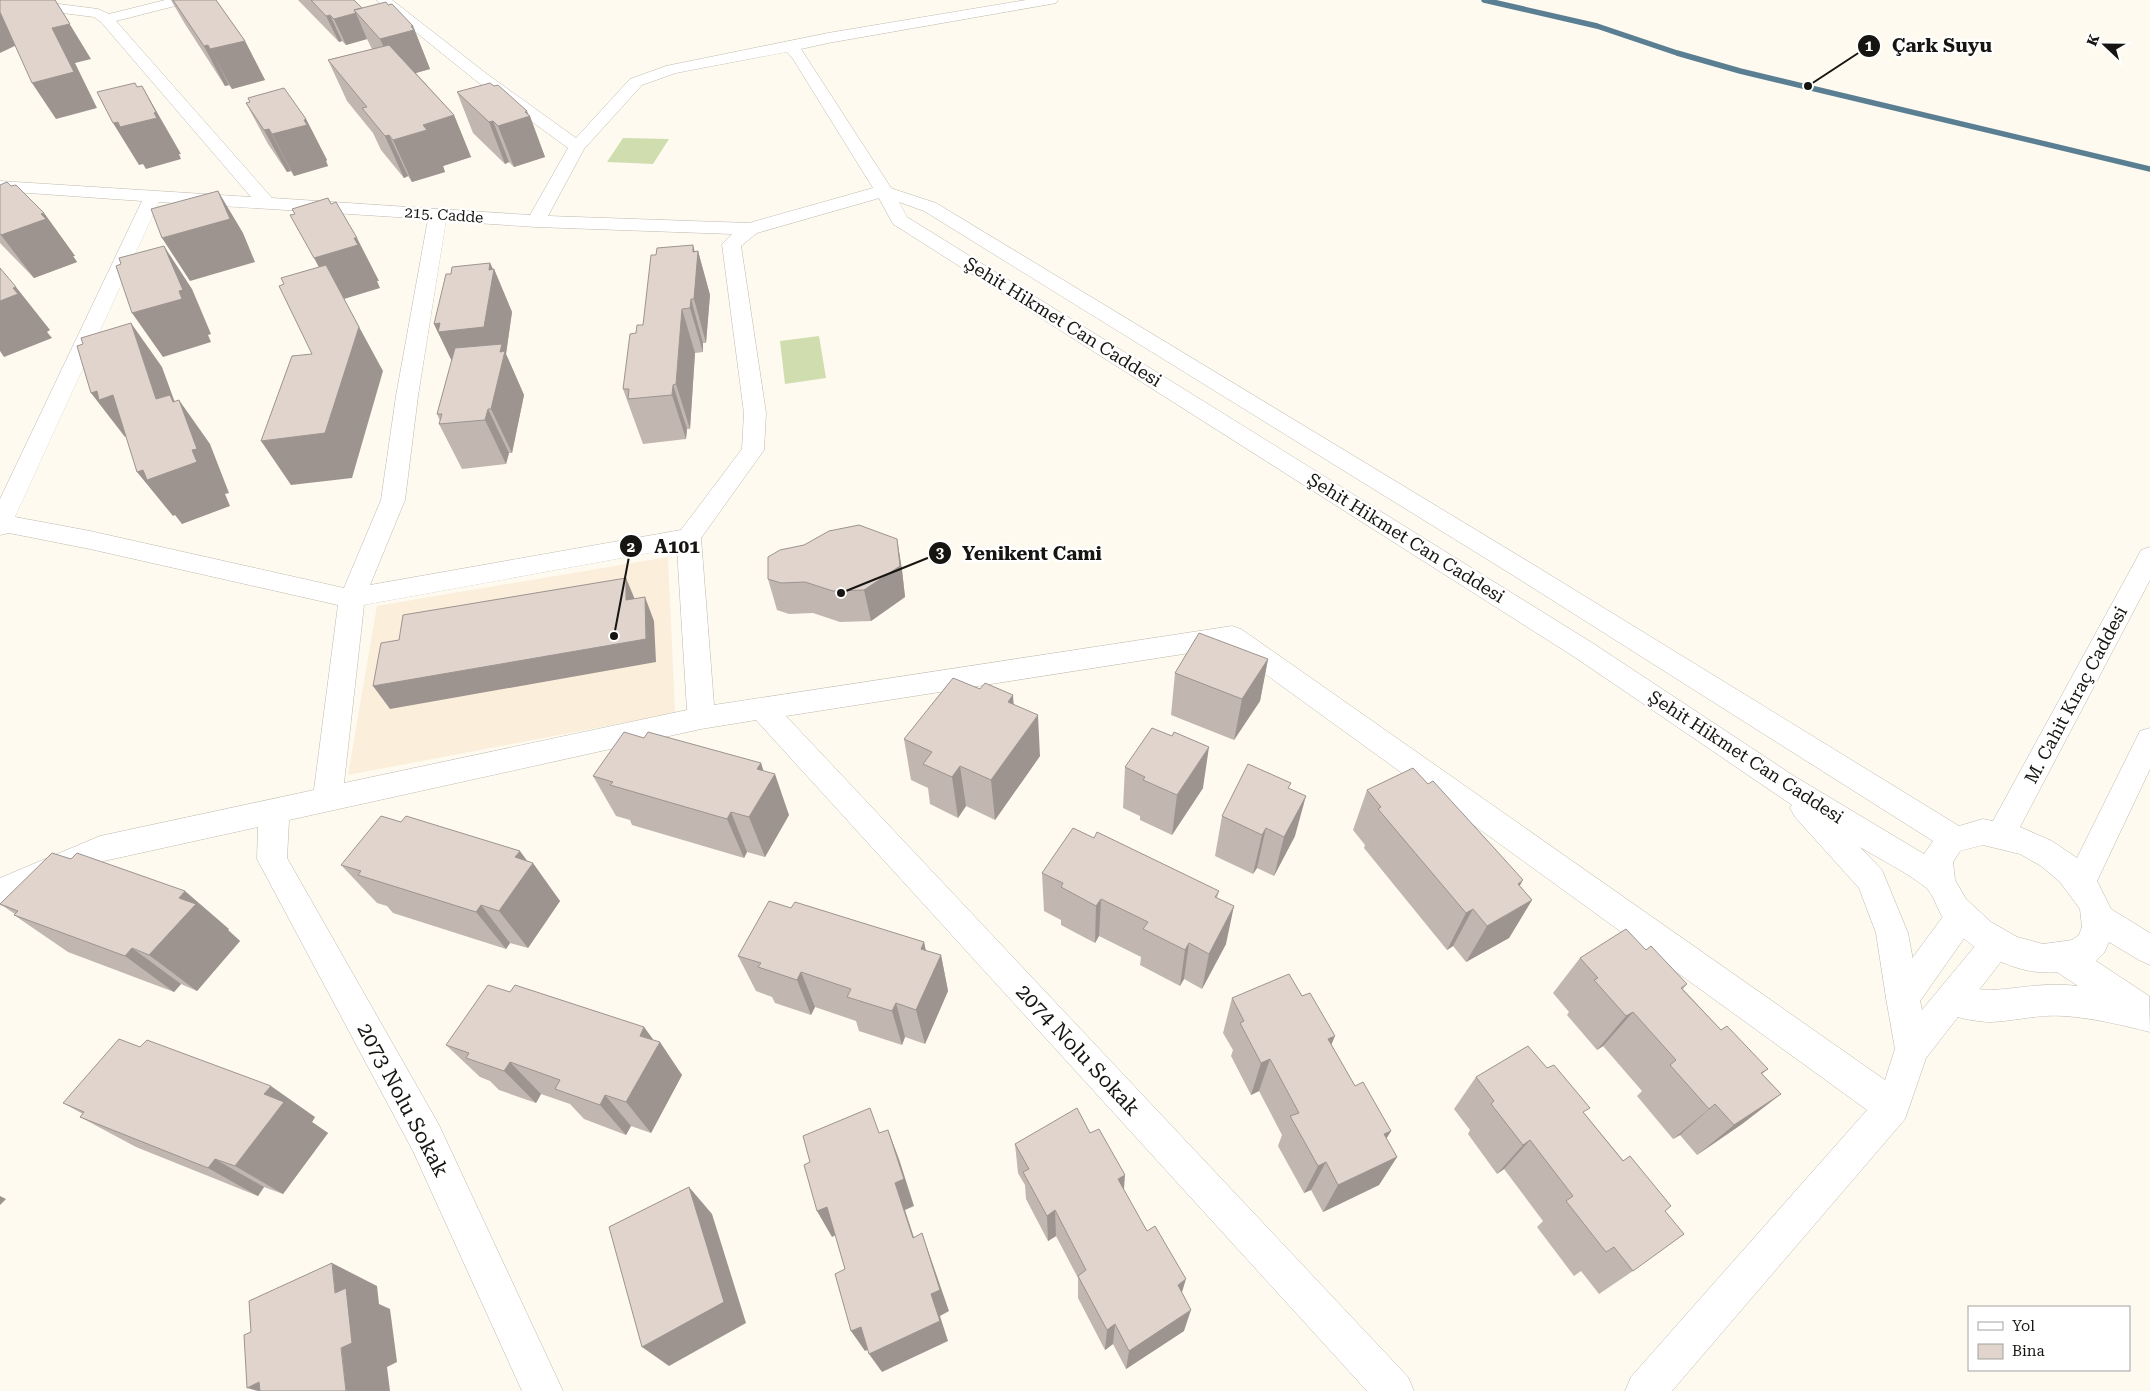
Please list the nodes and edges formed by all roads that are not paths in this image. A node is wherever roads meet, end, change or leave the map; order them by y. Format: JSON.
{"nodes":[{"id":1,"x":182,"y":0,"type":"edge"},
{"id":2,"x":383,"y":0,"type":"edge"},
{"id":3,"x":1051,"y":0,"type":"edge"},
{"id":4,"x":0,"y":1,"type":"edge"},
{"id":5,"x":106,"y":19,"type":"junction"},
{"id":6,"x":790,"y":47,"type":"junction"},
{"id":7,"x":577,"y":147,"type":"junction"},
{"id":8,"x":0,"y":186,"type":"edge"},
{"id":9,"x":884,"y":191,"type":"junction"},
{"id":10,"x":153,"y":196,"type":"junction"},
{"id":11,"x":268,"y":204,"type":"junction"},
{"id":12,"x":438,"y":214,"type":"junction"},
{"id":13,"x":536,"y":221,"type":"junction"},
{"id":14,"x":750,"y":229,"type":"junction"},
{"id":15,"x":1,"y":525,"type":"edge"},
{"id":16,"x":689,"y":537,"type":"junction"},
{"id":17,"x":2150,"y":556,"type":"edge"},
{"id":18,"x":352,"y":599,"type":"junction"},
{"id":19,"x":762,"y":709,"type":"junction"},
{"id":20,"x":701,"y":718,"type":"junction"},
{"id":21,"x":2150,"y":740,"type":"edge"},
{"id":22,"x":1784,"y":785,"type":"junction"},
{"id":23,"x":328,"y":799,"type":"junction"},
{"id":24,"x":274,"y":810,"type":"junction"},
{"id":25,"x":2001,"y":834,"type":"junction"},
{"id":26,"x":1953,"y":838,"type":"junction"},
{"id":27,"x":1937,"y":878,"type":"junction"},
{"id":28,"x":2081,"y":882,"type":"junction"},
{"id":29,"x":0,"y":892,"type":"edge"},
{"id":30,"x":1961,"y":917,"type":"junction"},
{"id":31,"x":2098,"y":918,"type":"junction"},
{"id":32,"x":1996,"y":944,"type":"junction"},
{"id":33,"x":2150,"y":950,"type":"edge"},
{"id":34,"x":2065,"y":959,"type":"junction"},
{"id":35,"x":1903,"y":998,"type":"junction"},
{"id":36,"x":1951,"y":1000,"type":"junction"},
{"id":37,"x":2150,"y":1016,"type":"edge"},
{"id":38,"x":1912,"y":1049,"type":"junction"},
{"id":39,"x":1893,"y":1107,"type":"junction"},
{"id":40,"x":543,"y":1391,"type":"edge"},
{"id":41,"x":1394,"y":1391,"type":"edge"},
{"id":42,"x":1645,"y":1391,"type":"edge"}],
"edges":[{"from":1,"to":5,"type":"street"},
{"from":2,"to":7,"type":"street"},
{"from":3,"to":6,"type":"street"},
{"from":4,"to":5,"type":"street"},
{"from":5,"to":11,"type":"street"},
{"from":6,"to":7,"type":"street"},
{"from":6,"to":9,"type":"street","name":"Şehit Hikmet Can Caddesi"},
{"from":7,"to":13,"type":"street"},
{"from":8,"to":10,"type":"street","name":"215. Cadde"},
{"from":9,"to":14,"type":"street","name":"215. Cadde"},
{"from":9,"to":22,"type":"street","name":"Şehit Hikmet Can Caddesi"},
{"from":9,"to":26,"type":"street","name":"Şehit Hikmet Can Caddesi"},
{"from":10,"to":11,"type":"street","name":"215. Cadde"},
{"from":10,"to":15,"type":"street"},
{"from":11,"to":12,"type":"street","name":"215. Cadde"},
{"from":12,"to":13,"type":"street","name":"215. Cadde"},
{"from":12,"to":18,"type":"street"},
{"from":13,"to":14,"type":"street","name":"215. Cadde"},
{"from":14,"to":16,"type":"street"},
{"from":15,"to":18,"type":"street"},
{"from":16,"to":18,"type":"street"},
{"from":16,"to":20,"type":"street"},
{"from":17,"to":25,"type":"street","name":"M. Cahit Kıraç Caddesi"},
{"from":18,"to":23,"type":"street"},
{"from":19,"to":20,"type":"street"},
{"from":19,"to":39,"type":"street"},
{"from":19,"to":41,"type":"street","name":"2074 Nolu Sokak"},
{"from":20,"to":23,"type":"street"},
{"from":21,"to":28,"type":"street"},
{"from":22,"to":27,"type":"street","name":"Şehit Hikmet Can Caddesi"},
{"from":22,"to":35,"type":"street"},
{"from":23,"to":24,"type":"street"},
{"from":24,"to":29,"type":"street"},
{"from":24,"to":40,"type":"street","name":"2073 Nolu Sokak"},
{"from":25,"to":26,"type":"street"},
{"from":25,"to":28,"type":"street"},
{"from":26,"to":27,"type":"street"},
{"from":27,"to":30,"type":"street"},
{"from":28,"to":31,"type":"street"},
{"from":30,"to":32,"type":"street"},
{"from":30,"to":35,"type":"street"},
{"from":31,"to":33,"type":"street"},
{"from":31,"to":34,"type":"street"},
{"from":32,"to":34,"type":"street"},
{"from":32,"to":36,"type":"street"},
{"from":34,"to":37,"type":"street"},
{"from":35,"to":38,"type":"street"},
{"from":36,"to":37,"type":"street"},
{"from":36,"to":38,"type":"street"},
{"from":38,"to":39,"type":"street"},
{"from":39,"to":42,"type":"street"}]}
